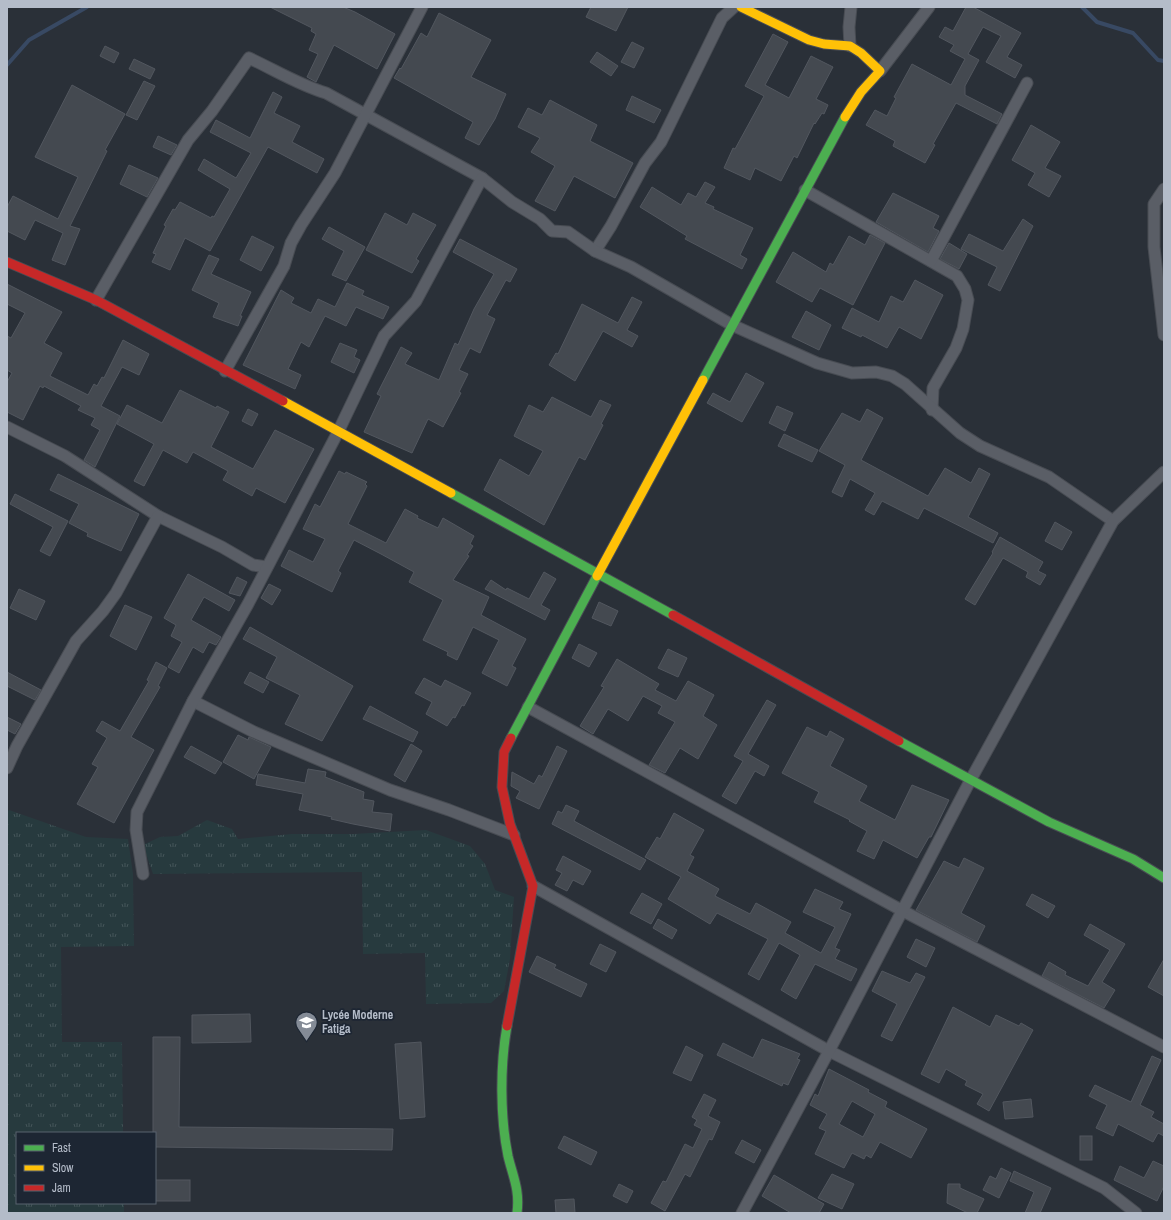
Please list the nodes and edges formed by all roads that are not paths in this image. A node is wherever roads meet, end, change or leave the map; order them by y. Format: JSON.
{"nodes":[{"id":1,"x":422,"y":7,"type":"edge"},
{"id":2,"x":734,"y":7,"type":"edge"},
{"id":3,"x":741,"y":7,"type":"edge"},
{"id":4,"x":851,"y":7,"type":"edge"},
{"id":5,"x":929,"y":7,"type":"edge"},
{"id":6,"x":850,"y":46,"type":"junction"},
{"id":7,"x":880,"y":72,"type":"junction"},
{"id":8,"x":1027,"y":83,"type":"dead end"},
{"id":9,"x":364,"y":116,"type":"junction"},
{"id":10,"x":482,"y":178,"type":"junction"},
{"id":11,"x":1164,"y":189,"type":"edge"},
{"id":12,"x":805,"y":190,"type":"junction"},
{"id":13,"x":595,"y":251,"type":"junction"},
{"id":14,"x":931,"y":261,"type":"junction"},
{"id":15,"x":7,"y":262,"type":"edge"},
{"id":16,"x":96,"y":300,"type":"junction"},
{"id":17,"x":732,"y":325,"type":"junction"},
{"id":18,"x":1164,"y":335,"type":"edge"},
{"id":19,"x":225,"y":371,"type":"junction"},
{"id":20,"x":932,"y":410,"type":"junction"},
{"id":21,"x":7,"y":427,"type":"edge"},
{"id":22,"x":338,"y":432,"type":"junction"},
{"id":23,"x":1164,"y":472,"type":"edge"},
{"id":24,"x":158,"y":516,"type":"junction"},
{"id":25,"x":1113,"y":521,"type":"junction"},
{"id":26,"x":267,"y":567,"type":"junction"},
{"id":27,"x":599,"y":573,"type":"junction"},
{"id":28,"x":193,"y":701,"type":"junction"},
{"id":29,"x":528,"y":707,"type":"junction"},
{"id":30,"x":17,"y":746,"type":"junction"},
{"id":31,"x":7,"y":752,"type":"edge"},
{"id":32,"x":7,"y":768,"type":"edge"},
{"id":33,"x":970,"y":782,"type":"junction"},
{"id":34,"x":514,"y":835,"type":"junction"},
{"id":35,"x":143,"y":874,"type":"dead end"},
{"id":36,"x":1164,"y":878,"type":"edge"},
{"id":37,"x":533,"y":886,"type":"junction"},
{"id":38,"x":903,"y":911,"type":"junction"},
{"id":39,"x":1164,"y":1047,"type":"edge"},
{"id":40,"x":829,"y":1051,"type":"junction"},
{"id":41,"x":517,"y":1213,"type":"edge"},
{"id":42,"x":742,"y":1213,"type":"edge"},
{"id":43,"x":1136,"y":1213,"type":"edge"}],
"edges":[{"from":1,"to":9,"type":"street"},
{"from":2,"to":13,"type":"street"},
{"from":3,"to":6,"type":"street"},
{"from":4,"to":6,"type":"street"},
{"from":5,"to":7,"type":"street"},
{"from":6,"to":7,"type":"street"},
{"from":7,"to":12,"type":"street"},
{"from":8,"to":14,"type":"street"},
{"from":9,"to":10,"type":"street"},
{"from":9,"to":16,"type":"street"},
{"from":9,"to":19,"type":"street"},
{"from":10,"to":13,"type":"street"},
{"from":10,"to":22,"type":"street"},
{"from":11,"to":18,"type":"street"},
{"from":12,"to":14,"type":"street"},
{"from":12,"to":17,"type":"street"},
{"from":13,"to":17,"type":"street"},
{"from":14,"to":20,"type":"street"},
{"from":15,"to":16,"type":"street"},
{"from":16,"to":19,"type":"street"},
{"from":17,"to":20,"type":"street"},
{"from":17,"to":27,"type":"street"},
{"from":19,"to":22,"type":"street"},
{"from":20,"to":25,"type":"street"},
{"from":21,"to":24,"type":"street"},
{"from":22,"to":26,"type":"street"},
{"from":22,"to":27,"type":"street"},
{"from":23,"to":25,"type":"street"},
{"from":24,"to":26,"type":"street"},
{"from":24,"to":30,"type":"street"},
{"from":25,"to":33,"type":"street"},
{"from":26,"to":28,"type":"street"},
{"from":27,"to":29,"type":"street"},
{"from":27,"to":33,"type":"street"},
{"from":28,"to":34,"type":"street"},
{"from":28,"to":35,"type":"street"},
{"from":29,"to":34,"type":"street"},
{"from":29,"to":38,"type":"street"},
{"from":30,"to":31,"type":"street"},
{"from":30,"to":32,"type":"street"},
{"from":33,"to":36,"type":"street"},
{"from":33,"to":38,"type":"street"},
{"from":34,"to":37,"type":"street"},
{"from":37,"to":40,"type":"street"},
{"from":37,"to":41,"type":"street"},
{"from":38,"to":39,"type":"street"},
{"from":38,"to":40,"type":"street"},
{"from":40,"to":42,"type":"street"},
{"from":40,"to":43,"type":"street"}]}
